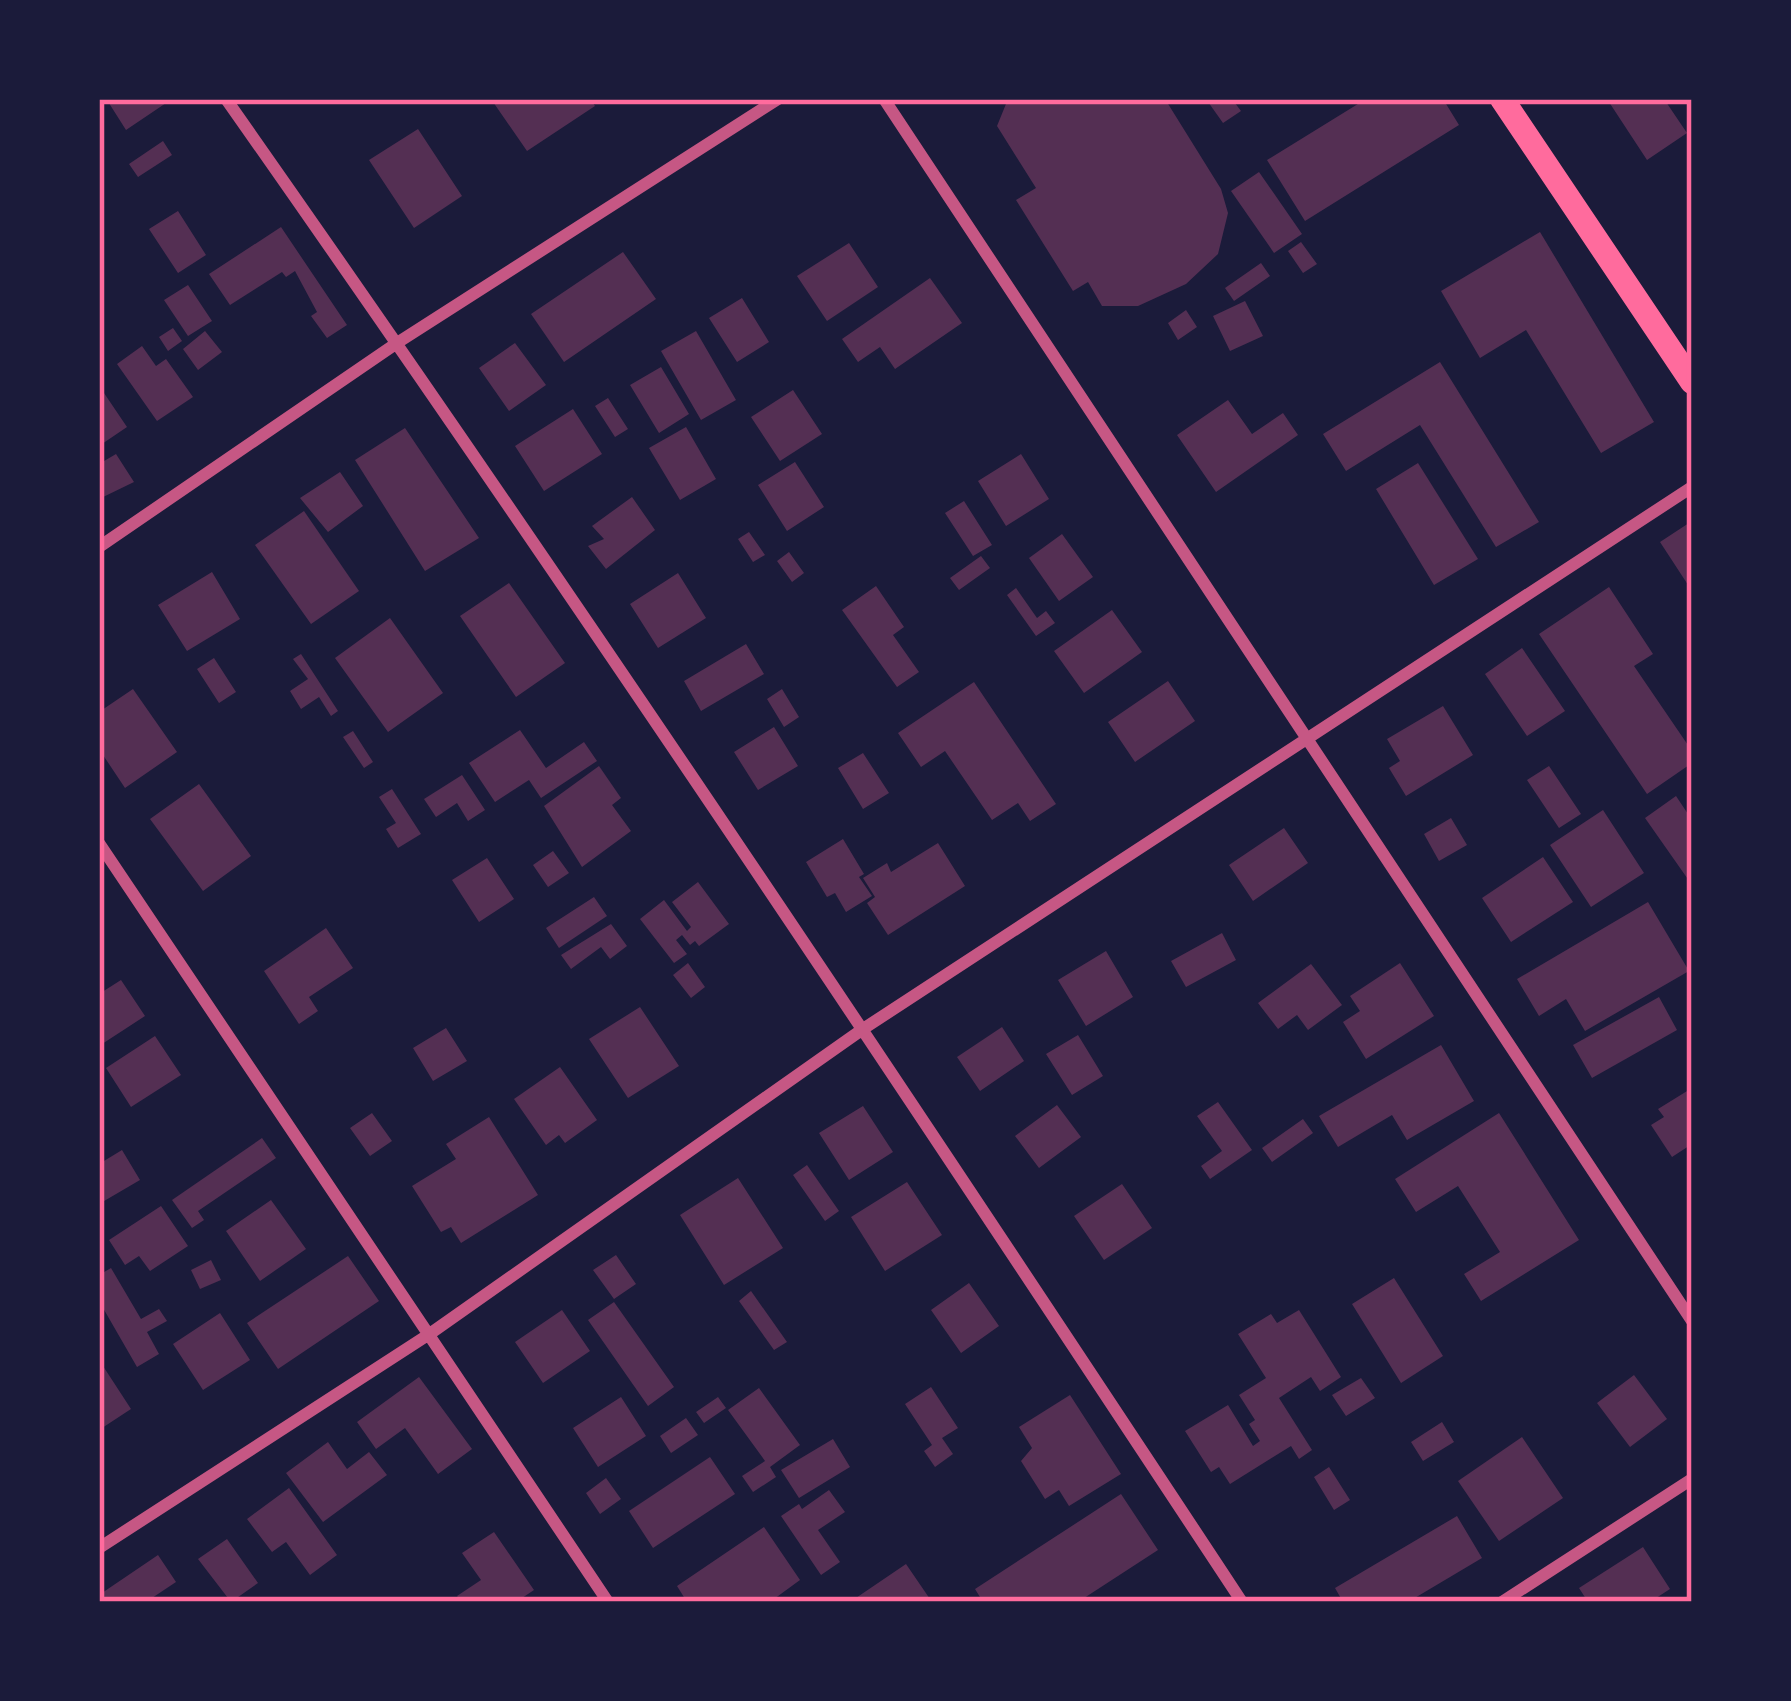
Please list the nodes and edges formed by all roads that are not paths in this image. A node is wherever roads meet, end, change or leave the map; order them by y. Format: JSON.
{"nodes":[{"id":1,"x":226,"y":99,"type":"edge"},
{"id":2,"x":778,"y":99,"type":"edge"},
{"id":3,"x":884,"y":99,"type":"edge"},
{"id":4,"x":1502,"y":99,"type":"edge"},
{"id":5,"x":397,"y":343,"type":"junction"},
{"id":6,"x":1692,"y":382,"type":"edge"},
{"id":7,"x":1692,"y":487,"type":"edge"},
{"id":8,"x":99,"y":547,"type":"edge"},
{"id":9,"x":1310,"y":739,"type":"junction"},
{"id":10,"x":99,"y":843,"type":"edge"},
{"id":11,"x":863,"y":1029,"type":"junction"},
{"id":12,"x":1692,"y":1322,"type":"edge"},
{"id":13,"x":430,"y":1333,"type":"junction"},
{"id":14,"x":1692,"y":1479,"type":"edge"},
{"id":15,"x":99,"y":1548,"type":"edge"},
{"id":16,"x":608,"y":1602,"type":"edge"},
{"id":17,"x":1242,"y":1602,"type":"edge"},
{"id":18,"x":1502,"y":1602,"type":"edge"}],
"edges":[{"from":1,"to":5,"type":"street"},
{"from":2,"to":5,"type":"street"},
{"from":3,"to":9,"type":"street"},
{"from":4,"to":6,"type":"highway"},
{"from":5,"to":8,"type":"street"},
{"from":5,"to":11,"type":"street"},
{"from":7,"to":9,"type":"street"},
{"from":9,"to":11,"type":"street"},
{"from":9,"to":12,"type":"street"},
{"from":10,"to":13,"type":"street"},
{"from":11,"to":13,"type":"street"},
{"from":11,"to":17,"type":"street"},
{"from":13,"to":15,"type":"street"},
{"from":13,"to":16,"type":"street"},
{"from":14,"to":18,"type":"street"}]}
